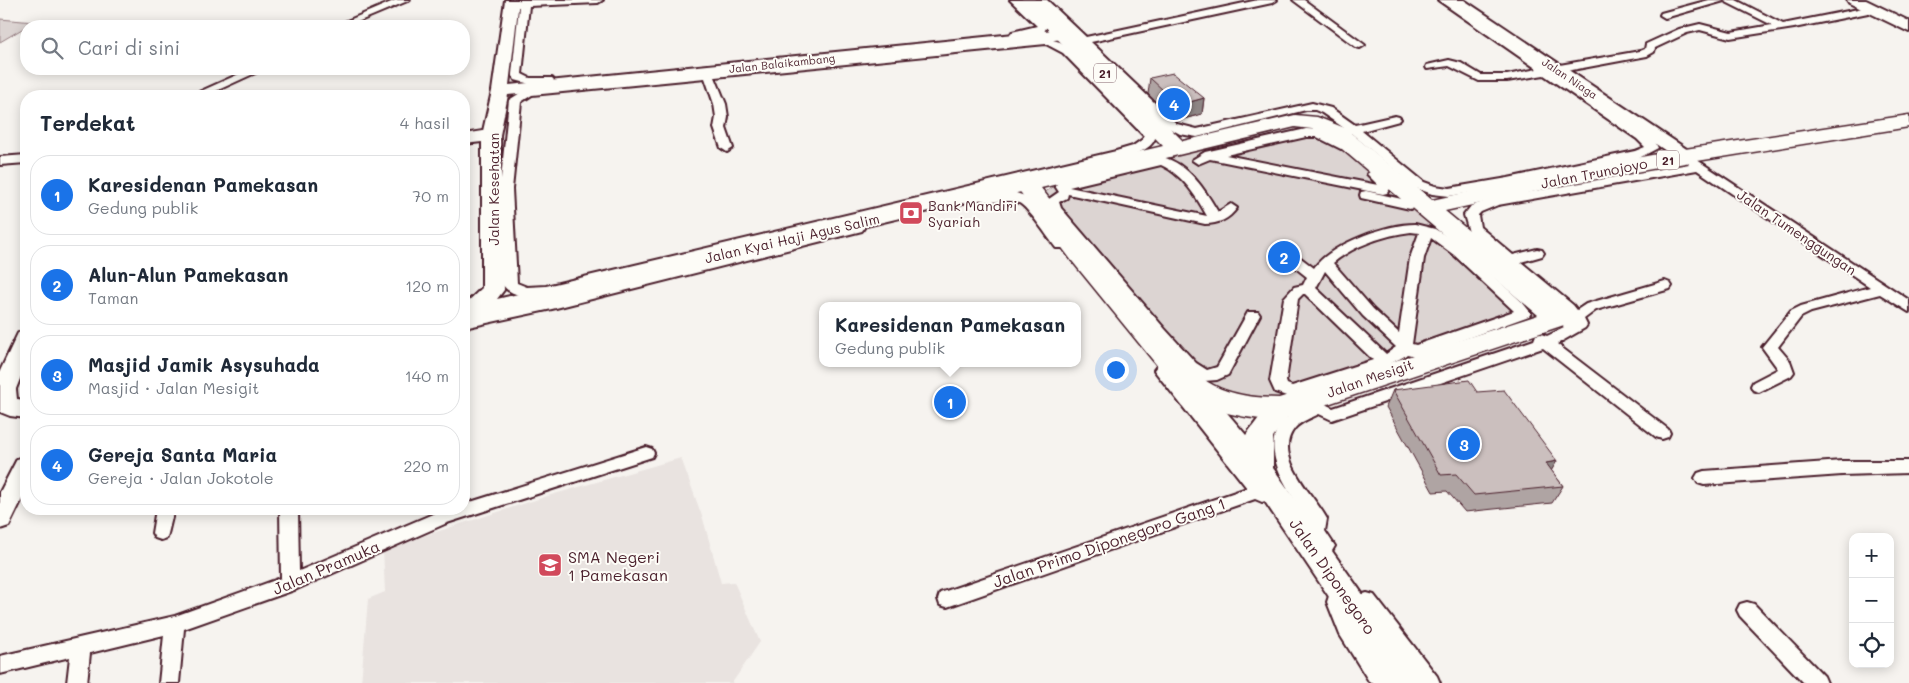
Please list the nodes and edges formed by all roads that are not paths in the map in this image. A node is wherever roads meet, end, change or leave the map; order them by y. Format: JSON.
{"nodes":[{"id":1,"x":405,"y":0,"type":"edge"},
{"id":2,"x":598,"y":0,"type":"edge"},
{"id":3,"x":1015,"y":0,"type":"edge"},
{"id":4,"x":1028,"y":0,"type":"edge"},
{"id":5,"x":1041,"y":0,"type":"edge"},
{"id":6,"x":1253,"y":0,"type":"edge"},
{"id":7,"x":1272,"y":0,"type":"edge"},
{"id":8,"x":1298,"y":0,"type":"edge"},
{"id":9,"x":1443,"y":0,"type":"edge"},
{"id":10,"x":1454,"y":0,"type":"edge"},
{"id":11,"x":1720,"y":0,"type":"edge"},
{"id":12,"x":1728,"y":0,"type":"edge"},
{"id":13,"x":1854,"y":0,"type":"edge"},
{"id":14,"x":518,"y":2,"type":"edge"},
{"id":15,"x":1873,"y":10,"type":"junction"},
{"id":16,"x":1665,"y":15,"type":"dead end"},
{"id":17,"x":355,"y":20,"type":"edge"},
{"id":18,"x":1782,"y":27,"type":"junction"},
{"id":19,"x":1909,"y":27,"type":"edge"},
{"id":20,"x":1076,"y":39,"type":"junction"},
{"id":21,"x":1360,"y":45,"type":"dead end"},
{"id":22,"x":1431,"y":66,"type":"dead end"},
{"id":23,"x":1553,"y":70,"type":"junction"},
{"id":24,"x":709,"y":73,"type":"junction"},
{"id":25,"x":245,"y":75,"type":"edge"},
{"id":26,"x":210,"y":90,"type":"edge"},
{"id":27,"x":500,"y":91,"type":"junction"},
{"id":28,"x":1395,"y":119,"type":"dead end"},
{"id":29,"x":1909,"y":121,"type":"edge"},
{"id":30,"x":1344,"y":131,"type":"junction"},
{"id":31,"x":491,"y":135,"type":"junction"},
{"id":32,"x":470,"y":137,"type":"edge"},
{"id":33,"x":727,"y":148,"type":"dead end"},
{"id":34,"x":1178,"y":149,"type":"junction"},
{"id":35,"x":1203,"y":158,"type":"joint"},
{"id":36,"x":20,"y":159,"type":"edge"},
{"id":37,"x":20,"y":160,"type":"edge"},
{"id":38,"x":0,"y":161,"type":"edge"},
{"id":39,"x":1692,"y":161,"type":"junction"},
{"id":40,"x":1208,"y":170,"type":"dead end"},
{"id":41,"x":0,"y":172,"type":"edge"},
{"id":42,"x":1027,"y":185,"type":"junction"},
{"id":43,"x":1062,"y":195,"type":"dead end"},
{"id":44,"x":1231,"y":208,"type":"dead end"},
{"id":45,"x":1421,"y":215,"type":"junction"},
{"id":46,"x":1216,"y":220,"type":"junction"},
{"id":47,"x":1537,"y":253,"type":"dead end"},
{"id":48,"x":1288,"y":255,"type":"dead end"},
{"id":49,"x":1325,"y":262,"type":"junction"},
{"id":50,"x":1504,"y":262,"type":"junction"},
{"id":51,"x":1311,"y":282,"type":"junction"},
{"id":52,"x":1665,"y":286,"type":"dead end"},
{"id":53,"x":1881,"y":289,"type":"junction"},
{"id":54,"x":493,"y":290,"type":"junction"},
{"id":55,"x":518,"y":302,"type":"junction"},
{"id":56,"x":1909,"y":307,"type":"edge"},
{"id":57,"x":470,"y":311,"type":"edge"},
{"id":58,"x":470,"y":314,"type":"edge"},
{"id":59,"x":470,"y":314,"type":"edge"},
{"id":60,"x":1254,"y":315,"type":"dead end"},
{"id":61,"x":1558,"y":329,"type":"junction"},
{"id":62,"x":1404,"y":348,"type":"junction"},
{"id":63,"x":20,"y":351,"type":"edge"},
{"id":64,"x":1383,"y":360,"type":"junction"},
{"id":65,"x":1184,"y":379,"type":"junction"},
{"id":66,"x":1759,"y":386,"type":"dead end"},
{"id":67,"x":2,"y":391,"type":"edge"},
{"id":68,"x":1280,"y":408,"type":"junction"},
{"id":69,"x":18,"y":409,"type":"edge"},
{"id":70,"x":1662,"y":433,"type":"dead end"},
{"id":71,"x":646,"y":453,"type":"dead end"},
{"id":72,"x":1909,"y":467,"type":"edge"},
{"id":73,"x":20,"y":478,"type":"edge"},
{"id":74,"x":1704,"y":478,"type":"dead end"},
{"id":75,"x":1263,"y":482,"type":"junction"},
{"id":76,"x":470,"y":509,"type":"edge"},
{"id":77,"x":164,"y":515,"type":"edge"},
{"id":78,"x":290,"y":515,"type":"edge"},
{"id":79,"x":450,"y":515,"type":"edge"},
{"id":80,"x":0,"y":518,"type":"edge"},
{"id":81,"x":161,"y":533,"type":"dead end"},
{"id":82,"x":290,"y":583,"type":"junction"},
{"id":83,"x":947,"y":599,"type":"dead end"},
{"id":84,"x":1747,"y":610,"type":"dead end"},
{"id":85,"x":175,"y":624,"type":"junction"},
{"id":86,"x":81,"y":645,"type":"junction"},
{"id":87,"x":0,"y":665,"type":"edge"},
{"id":88,"x":77,"y":683,"type":"edge"},
{"id":89,"x":169,"y":683,"type":"edge"},
{"id":90,"x":1381,"y":683,"type":"edge"},
{"id":91,"x":1406,"y":683,"type":"edge"},
{"id":92,"x":1430,"y":683,"type":"edge"},
{"id":93,"x":1817,"y":683,"type":"edge"}],
"edges":[{"from":1,"to":17,"type":"street"},
{"from":2,"to":14,"type":"street"},
{"from":3,"to":14,"type":"street"},
{"from":4,"to":20,"type":"highway","number":"21"},
{"from":5,"to":20,"type":"street"},
{"from":6,"to":20,"type":"street"},
{"from":7,"to":20,"type":"street"},
{"from":8,"to":21,"type":"street"},
{"from":9,"to":23,"type":"street"},
{"from":10,"to":23,"type":"main road","name":"Jalan Niaga"},
{"from":11,"to":16,"type":"street"},
{"from":12,"to":18,"type":"street"},
{"from":13,"to":15,"type":"main road"},
{"from":14,"to":27,"type":"main road","name":"Jalan Kesehatan"},
{"from":15,"to":18,"type":"street"},
{"from":15,"to":19,"type":"main road"},
{"from":18,"to":23,"type":"street"},
{"from":20,"to":24,"type":"main road","name":"Jalan Balaikambang"},
{"from":20,"to":30,"type":"street"},
{"from":20,"to":34,"type":"highway","number":"21"},
{"from":22,"to":23,"type":"street"},
{"from":23,"to":30,"type":"street"},
{"from":23,"to":39,"type":"main road","name":"Jalan Niaga"},
{"from":24,"to":24,"type":"street"},
{"from":24,"to":27,"type":"main road","name":"Jalan Balaikambang"},
{"from":24,"to":33,"type":"street"},
{"from":25,"to":26,"type":"street"},
{"from":27,"to":31,"type":"main road","name":"Jalan Kesehatan"},
{"from":28,"to":30,"type":"street"},
{"from":29,"to":39,"type":"highway","name":"Jalan Trunojoyo","number":"21"},
{"from":30,"to":34,"type":"highway","name":"Jalan Kyai Haji Agus Salim"},
{"from":30,"to":45,"type":"highway","name":"Jalan Kyai Haji Agus Salim"},
{"from":31,"to":32,"type":"main road"},
{"from":31,"to":54,"type":"main road","name":"Jalan Kesehatan"},
{"from":34,"to":42,"type":"highway","name":"Jalan Kyai Haji Agus Salim"},
{"from":35,"to":35,"type":"street"},
{"from":36,"to":38,"type":"street"},
{"from":37,"to":41,"type":"street"},
{"from":39,"to":45,"type":"highway","name":"Jalan Trunojoyo","number":"21"},
{"from":39,"to":50,"type":"street"},
{"from":39,"to":53,"type":"street","name":"Jalan Tumenggungan"},
{"from":40,"to":45,"type":"street"},
{"from":42,"to":55,"type":"main road","name":"Jalan Kyai Haji Agus Salim"},
{"from":42,"to":65,"type":"highway","name":"Jalan Mesigit"},
{"from":43,"to":60,"type":"street"},
{"from":44,"to":46,"type":"street"},
{"from":45,"to":49,"type":"street"},
{"from":45,"to":50,"type":"highway"},
{"from":45,"to":62,"type":"street"},
{"from":45,"to":62,"type":"street"},
{"from":46,"to":46,"type":"street"},
{"from":47,"to":50,"type":"street"},
{"from":48,"to":51,"type":"street"},
{"from":49,"to":51,"type":"street"},
{"from":49,"to":62,"type":"street"},
{"from":50,"to":61,"type":"highway"},
{"from":51,"to":64,"type":"street"},
{"from":51,"to":64,"type":"street"},
{"from":52,"to":61,"type":"street"},
{"from":53,"to":56,"type":"street","name":"Jalan Tumenggungan"},
{"from":53,"to":66,"type":"street"},
{"from":54,"to":55,"type":"main road"},
{"from":54,"to":57,"type":"main road"},
{"from":55,"to":58,"type":"main road","name":"Jalan Kyai Haji Agus Salim"},
{"from":59,"to":75,"type":"street"},
{"from":61,"to":68,"type":"highway","name":"Jalan Mesigit"},
{"from":61,"to":70,"type":"street"},
{"from":61,"to":92,"type":"street"},
{"from":62,"to":64,"type":"street"},
{"from":63,"to":67,"type":"main road"},
{"from":65,"to":68,"type":"highway","name":"Jalan Mesigit"},
{"from":65,"to":75,"type":"main road","name":"Jalan Diponegoro"},
{"from":67,"to":69,"type":"main road"},
{"from":68,"to":75,"type":"main road"},
{"from":71,"to":76,"type":"street","name":"Jalan Pramuka"},
{"from":72,"to":74,"type":"street"},
{"from":73,"to":80,"type":"main road"},
{"from":75,"to":83,"type":"street","name":"Jalan Primo Diponegoro Gang 1"},
{"from":75,"to":90,"type":"street"},
{"from":75,"to":91,"type":"main road","name":"Jalan Diponegoro"},
{"from":77,"to":81,"type":"street"},
{"from":78,"to":82,"type":"street"},
{"from":79,"to":82,"type":"street","name":"Jalan Pramuka"},
{"from":82,"to":85,"type":"street","name":"Jalan Pramuka"},
{"from":84,"to":93,"type":"street"},
{"from":85,"to":86,"type":"street","name":"Jalan Pramuka"},
{"from":85,"to":89,"type":"street"},
{"from":86,"to":87,"type":"street","name":"Jalan Pramuka"},
{"from":86,"to":88,"type":"street"}]}
